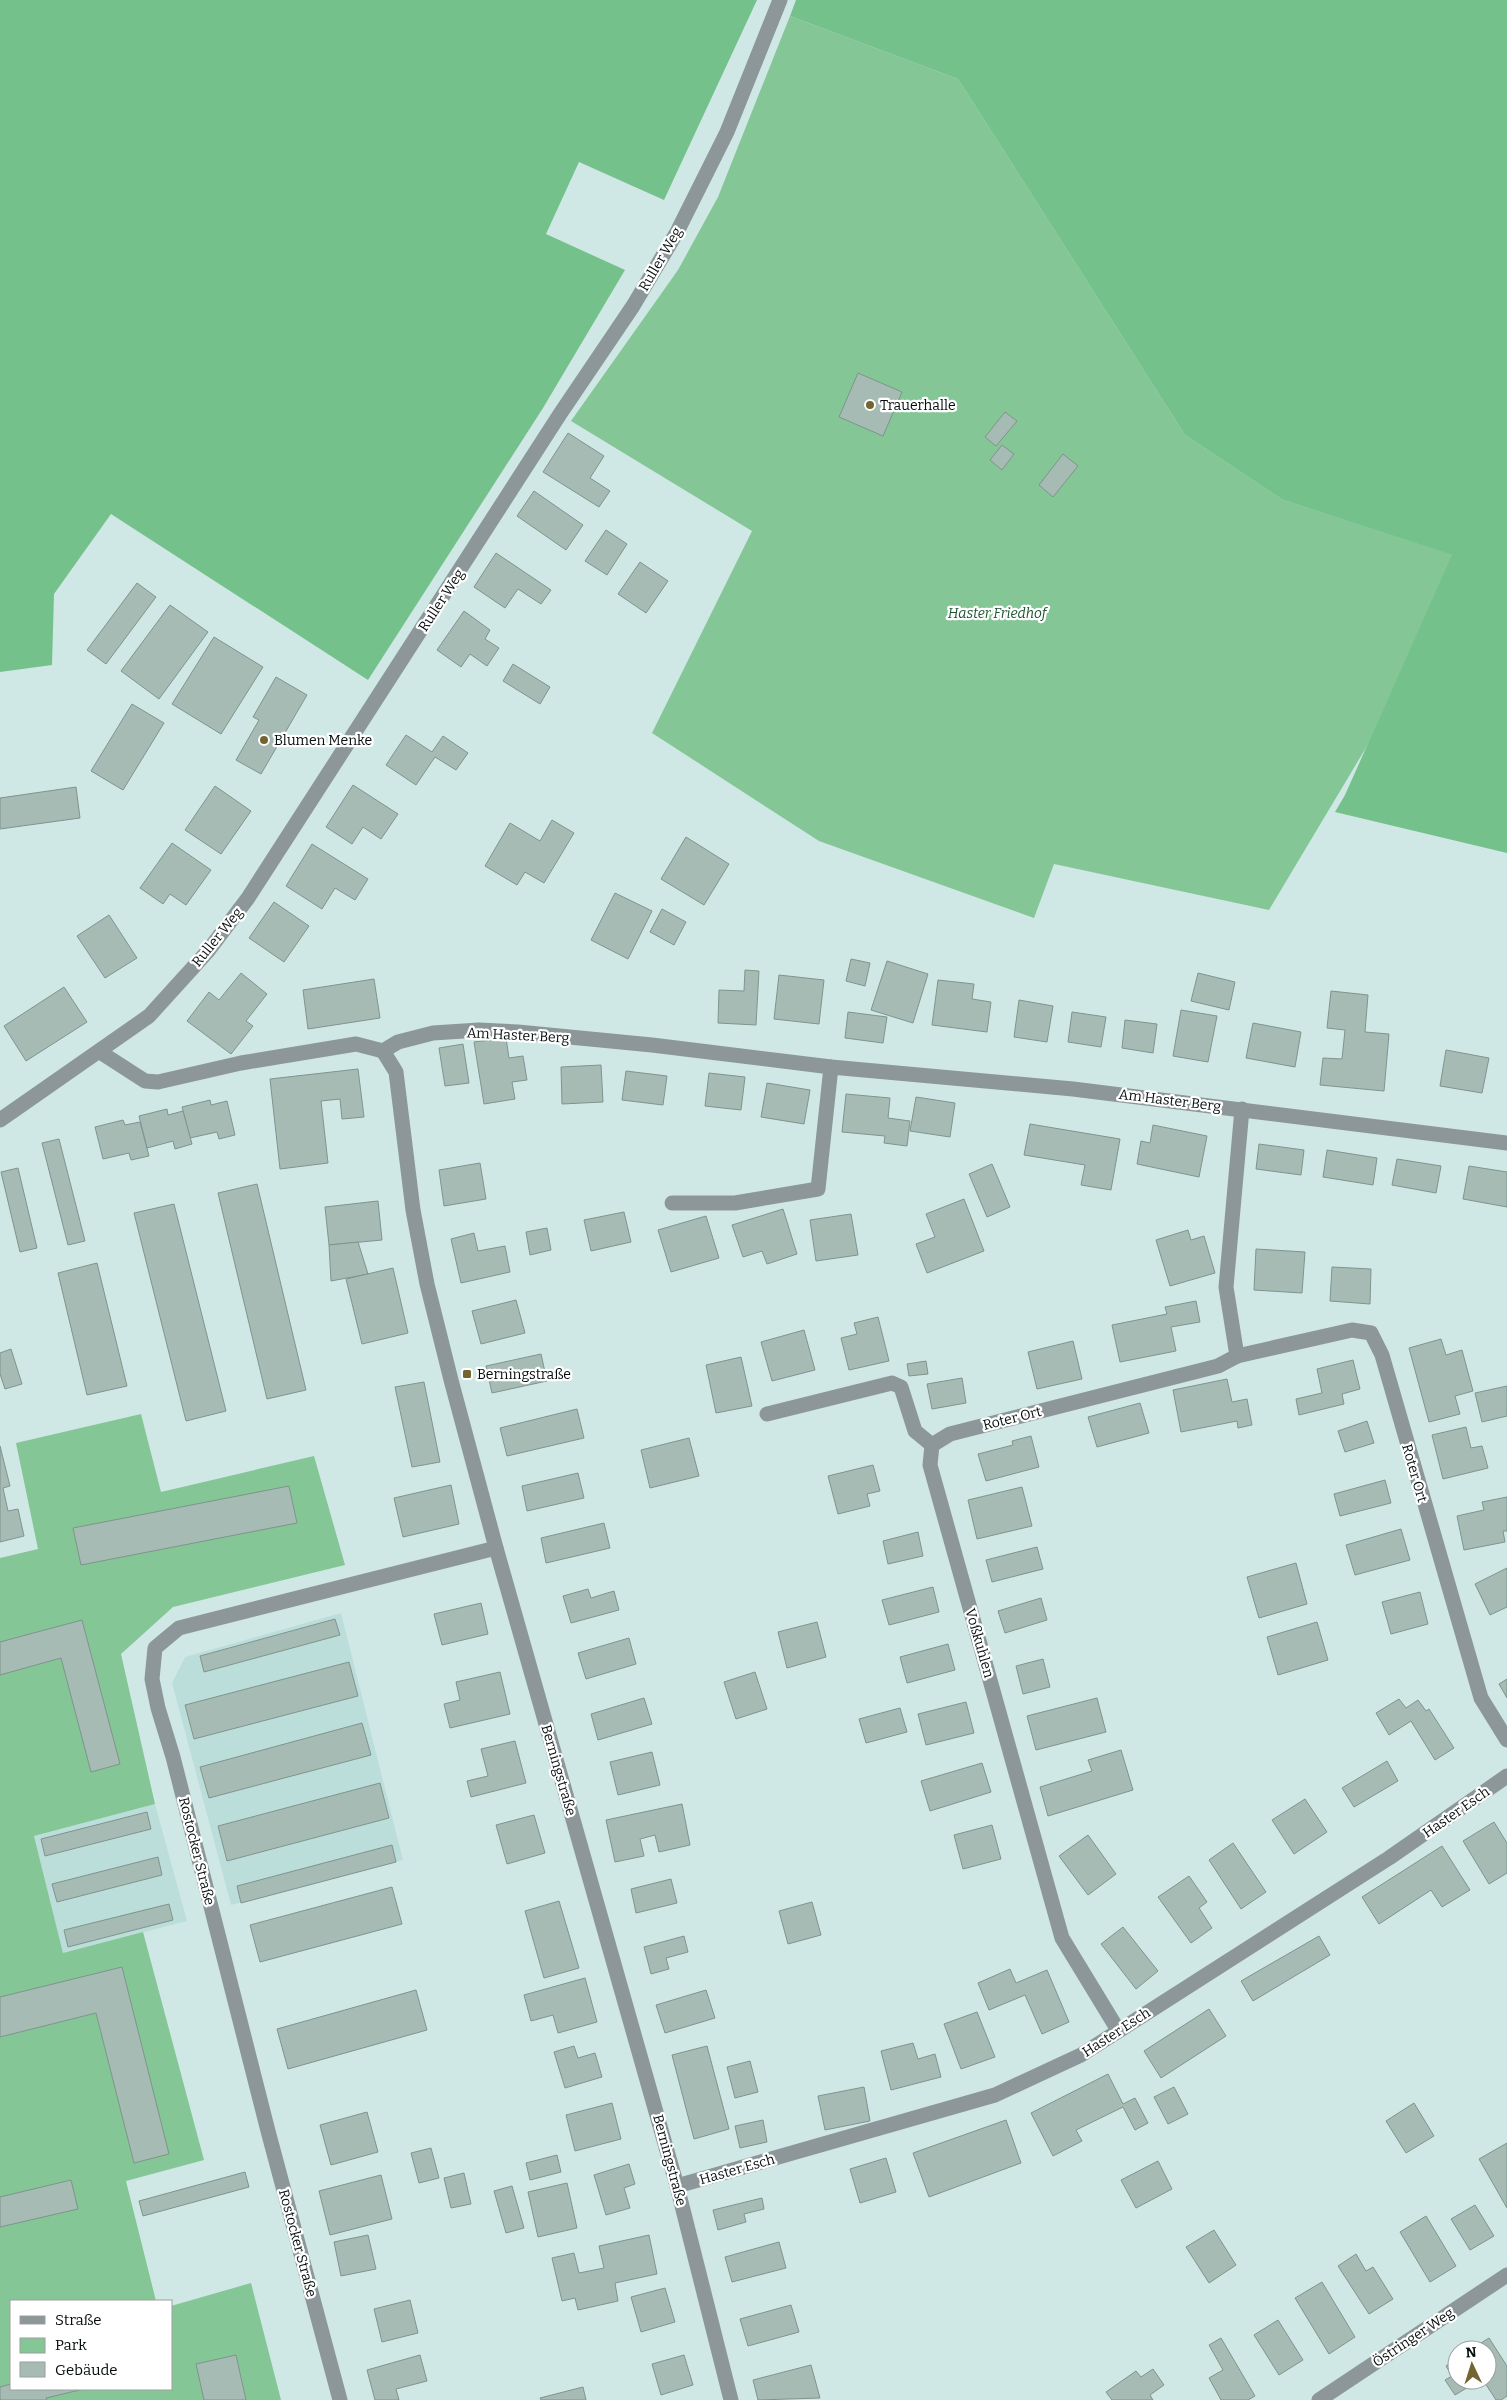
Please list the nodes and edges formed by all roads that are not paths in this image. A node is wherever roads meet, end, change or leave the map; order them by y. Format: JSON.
{"nodes":[{"id":1,"x":780,"y":0,"type":"edge"},
{"id":2,"x":384,"y":1051,"type":"junction"},
{"id":3,"x":100,"y":1052,"type":"junction"},
{"id":4,"x":831,"y":1068,"type":"junction"},
{"id":5,"x":1242,"y":1109,"type":"junction"},
{"id":6,"x":0,"y":1120,"type":"edge"},
{"id":7,"x":1507,"y":1143,"type":"edge"},
{"id":8,"x":672,"y":1203,"type":"dead end"},
{"id":9,"x":1238,"y":1356,"type":"junction"},
{"id":10,"x":767,"y":1414,"type":"dead end"},
{"id":11,"x":932,"y":1445,"type":"junction"},
{"id":12,"x":496,"y":1548,"type":"junction"},
{"id":13,"x":1507,"y":1740,"type":"edge"},
{"id":14,"x":1507,"y":1776,"type":"edge"},
{"id":15,"x":1118,"y":2030,"type":"junction"},
{"id":16,"x":677,"y":2186,"type":"junction"},
{"id":17,"x":1507,"y":2275,"type":"edge"},
{"id":18,"x":340,"y":2400,"type":"edge"},
{"id":19,"x":731,"y":2400,"type":"edge"},
{"id":20,"x":1319,"y":2400,"type":"edge"}],
"edges":[{"from":1,"to":3,"type":"street","name":"Ruller Weg"},
{"from":2,"to":3,"type":"street"},
{"from":2,"to":4,"type":"street","name":"Am Haster Berg"},
{"from":2,"to":12,"type":"street","name":"Berningstraße"},
{"from":3,"to":6,"type":"street","name":"Ruller Weg"},
{"from":4,"to":5,"type":"street","name":"Am Haster Berg"},
{"from":4,"to":8,"type":"street"},
{"from":5,"to":7,"type":"street","name":"Am Haster Berg"},
{"from":5,"to":9,"type":"street"},
{"from":9,"to":11,"type":"street","name":"Roter Ort"},
{"from":9,"to":13,"type":"street","name":"Roter Ort"},
{"from":10,"to":11,"type":"street"},
{"from":11,"to":15,"type":"street","name":"Voßkuhlen"},
{"from":12,"to":16,"type":"street","name":"Berningstraße"},
{"from":12,"to":18,"type":"street","name":"Rostocker Straße"},
{"from":14,"to":15,"type":"street","name":"Haster Esch"},
{"from":15,"to":16,"type":"street","name":"Haster Esch"},
{"from":16,"to":19,"type":"street","name":"Berningstraße"},
{"from":17,"to":20,"type":"street","name":"Östringer Weg"}]}
